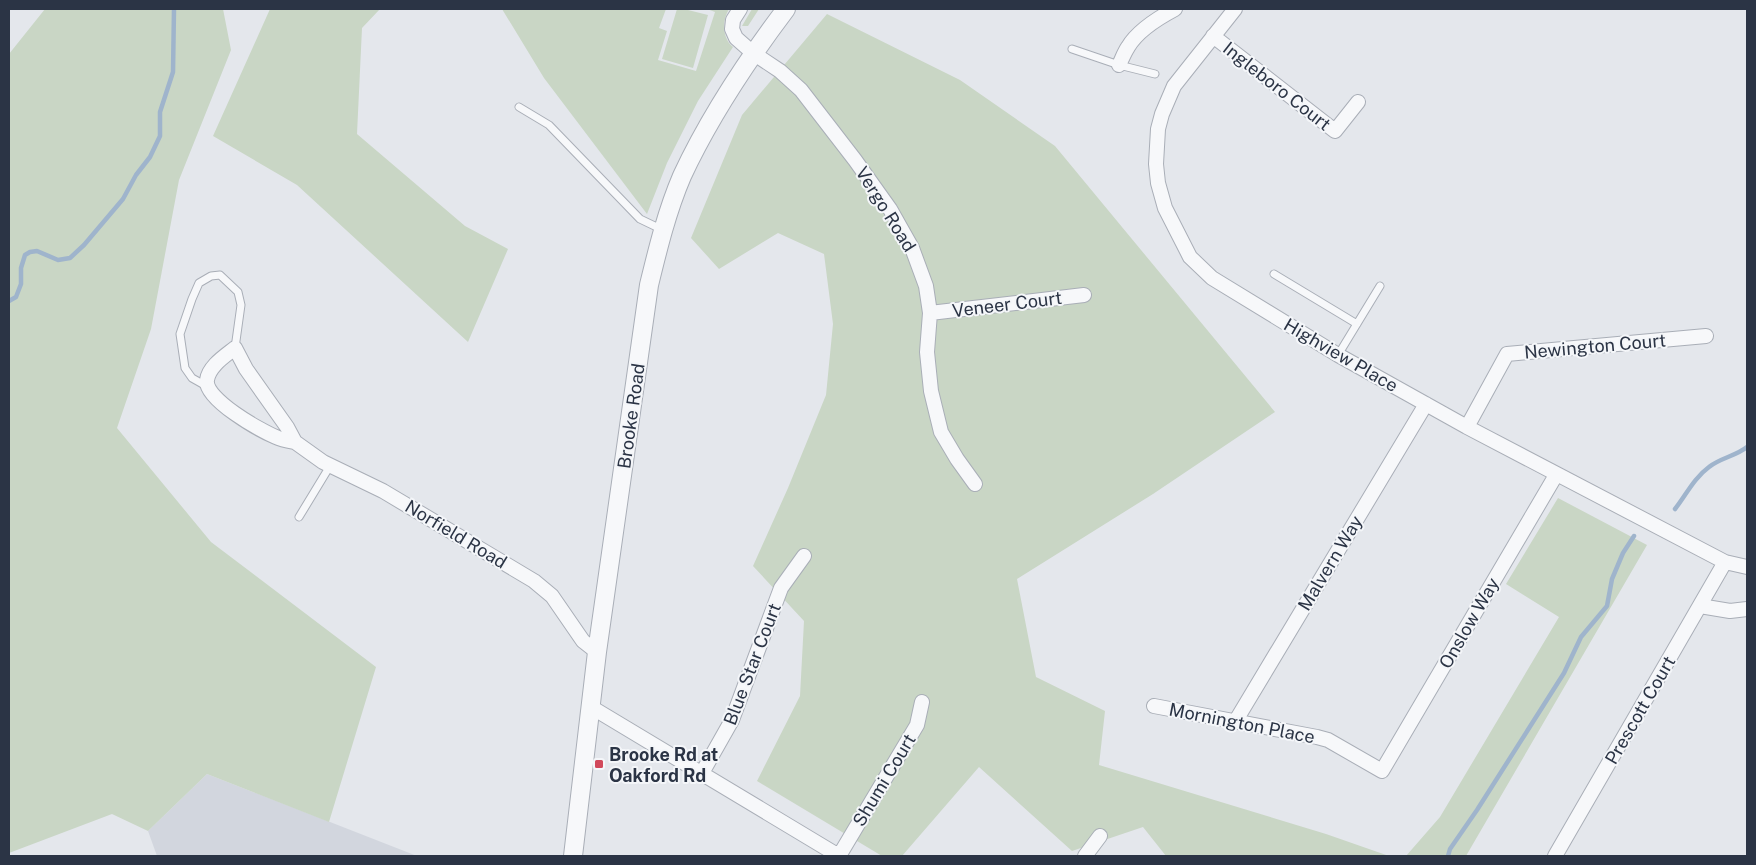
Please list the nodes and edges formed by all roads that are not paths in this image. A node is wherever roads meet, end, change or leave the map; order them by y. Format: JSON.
{"nodes":[{"id":1,"x":740,"y":9,"type":"edge"},
{"id":2,"x":786,"y":9,"type":"edge"},
{"id":3,"x":1174,"y":9,"type":"edge"},
{"id":4,"x":1232,"y":10,"type":"edge"},
{"id":5,"x":1213,"y":36,"type":"junction"},
{"id":6,"x":1072,"y":49,"type":"dead end"},
{"id":7,"x":753,"y":53,"type":"junction"},
{"id":8,"x":1119,"y":65,"type":"junction"},
{"id":9,"x":1155,"y":74,"type":"dead end"},
{"id":10,"x":1358,"y":102,"type":"dead end"},
{"id":11,"x":519,"y":107,"type":"dead end"},
{"id":12,"x":663,"y":230,"type":"junction"},
{"id":13,"x":1274,"y":274,"type":"dead end"},
{"id":14,"x":1380,"y":286,"type":"dead end"},
{"id":15,"x":1084,"y":295,"type":"dead end"},
{"id":16,"x":930,"y":313,"type":"junction"},
{"id":17,"x":1357,"y":324,"type":"junction"},
{"id":18,"x":1706,"y":336,"type":"dead end"},
{"id":19,"x":235,"y":348,"type":"junction"},
{"id":20,"x":1338,"y":355,"type":"junction"},
{"id":21,"x":208,"y":387,"type":"junction"},
{"id":22,"x":1426,"y":404,"type":"junction"},
{"id":23,"x":1467,"y":427,"type":"junction"},
{"id":24,"x":295,"y":442,"type":"junction"},
{"id":25,"x":330,"y":466,"type":"junction"},
{"id":26,"x":1556,"y":474,"type":"junction"},
{"id":27,"x":975,"y":484,"type":"dead end"},
{"id":28,"x":298,"y":517,"type":"dead end"},
{"id":29,"x":804,"y":556,"type":"dead end"},
{"id":30,"x":1725,"y":562,"type":"junction"},
{"id":31,"x":1747,"y":568,"type":"edge"},
{"id":32,"x":1700,"y":606,"type":"junction"},
{"id":33,"x":1747,"y":609,"type":"edge"},
{"id":34,"x":597,"y":652,"type":"junction"},
{"id":35,"x":922,"y":702,"type":"dead end"},
{"id":36,"x":1154,"y":706,"type":"dead end"},
{"id":37,"x":591,"y":707,"type":"junction"},
{"id":38,"x":1235,"y":722,"type":"junction"},
{"id":39,"x":1382,"y":771,"type":"joint"},
{"id":40,"x":702,"y":774,"type":"junction"},
{"id":41,"x":1100,"y":836,"type":"dead end"},
{"id":42,"x":573,"y":856,"type":"edge"},
{"id":43,"x":839,"y":856,"type":"edge"},
{"id":44,"x":1085,"y":856,"type":"edge"},
{"id":45,"x":1555,"y":856,"type":"edge"}],
"edges":[{"from":1,"to":7,"type":"street","name":"Vergo Road"},
{"from":2,"to":7,"type":"street","name":"Brooke Road"},
{"from":3,"to":8,"type":"street"},
{"from":4,"to":5,"type":"street","name":"Highview Place"},
{"from":5,"to":10,"type":"street","name":"Ingleboro Court"},
{"from":5,"to":20,"type":"street","name":"Highview Place"},
{"from":6,"to":8,"type":"lane"},
{"from":7,"to":12,"type":"street","name":"Brooke Road"},
{"from":7,"to":16,"type":"street","name":"Vergo Road"},
{"from":8,"to":9,"type":"lane"},
{"from":11,"to":12,"type":"lane"},
{"from":12,"to":34,"type":"street","name":"Brooke Road"},
{"from":13,"to":17,"type":"lane"},
{"from":14,"to":17,"type":"lane"},
{"from":15,"to":16,"type":"street","name":"Veneer Court"},
{"from":16,"to":27,"type":"street","name":"Vergo Road"},
{"from":17,"to":20,"type":"lane"},
{"from":18,"to":23,"type":"street","name":"Newington Court"},
{"from":19,"to":21,"type":"street"},
{"from":19,"to":21,"type":"lane"},
{"from":19,"to":24,"type":"street","name":"Norfield Road"},
{"from":20,"to":22,"type":"street","name":"Highview Place"},
{"from":21,"to":24,"type":"street","name":"Norfield Road"},
{"from":22,"to":23,"type":"street","name":"Highview Place"},
{"from":22,"to":38,"type":"street","name":"Malvern Way"},
{"from":23,"to":26,"type":"street","name":"Highview Place"},
{"from":24,"to":25,"type":"street","name":"Norfield Road"},
{"from":25,"to":28,"type":"lane"},
{"from":25,"to":34,"type":"street","name":"Norfield Road"},
{"from":26,"to":30,"type":"street","name":"Highview Place"},
{"from":26,"to":39,"type":"street","name":"Onslow Way"},
{"from":29,"to":40,"type":"street","name":"Blue Star Court"},
{"from":30,"to":31,"type":"street","name":"Highview Place"},
{"from":30,"to":32,"type":"street","name":"Prescott Court"},
{"from":32,"to":33,"type":"street"},
{"from":32,"to":45,"type":"street","name":"Prescott Court"},
{"from":34,"to":37,"type":"street","name":"Brooke Road"},
{"from":35,"to":43,"type":"street","name":"Shumi Court"},
{"from":36,"to":38,"type":"street","name":"Mornington Place"},
{"from":37,"to":40,"type":"street"},
{"from":37,"to":42,"type":"street","name":"Brooke Road"},
{"from":38,"to":39,"type":"street","name":"Mornington Place"},
{"from":40,"to":43,"type":"street"},
{"from":41,"to":44,"type":"street"}]}
